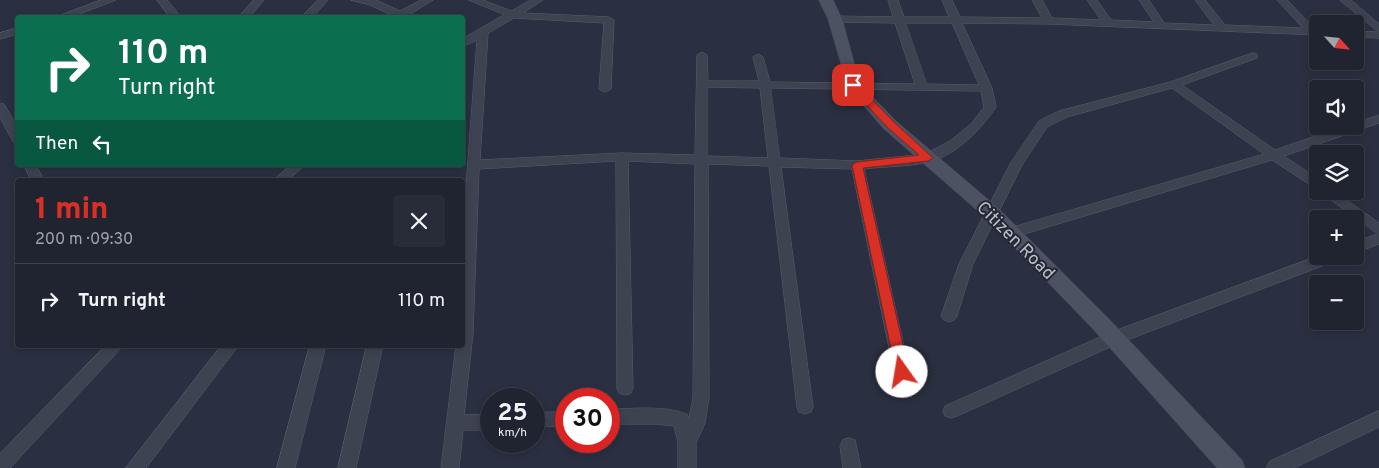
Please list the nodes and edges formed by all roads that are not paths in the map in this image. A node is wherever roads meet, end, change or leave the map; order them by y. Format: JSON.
{"nodes":[{"id":1,"x":111,"y":0,"type":"edge"},
{"id":2,"x":162,"y":0,"type":"edge"},
{"id":3,"x":259,"y":0,"type":"edge"},
{"id":4,"x":323,"y":0,"type":"edge"},
{"id":5,"x":356,"y":0,"type":"edge"},
{"id":6,"x":428,"y":0,"type":"edge"},
{"id":7,"x":474,"y":0,"type":"edge"},
{"id":8,"x":538,"y":0,"type":"edge"},
{"id":9,"x":826,"y":0,"type":"edge"},
{"id":10,"x":893,"y":0,"type":"edge"},
{"id":11,"x":947,"y":0,"type":"edge"},
{"id":12,"x":1037,"y":0,"type":"edge"},
{"id":13,"x":1092,"y":0,"type":"edge"},
{"id":14,"x":1144,"y":0,"type":"edge"},
{"id":15,"x":1200,"y":0,"type":"edge"},
{"id":16,"x":1282,"y":0,"type":"edge"},
{"id":17,"x":1345,"y":0,"type":"edge"},
{"id":18,"x":69,"y":15,"type":"edge"},
{"id":19,"x":174,"y":15,"type":"edge"},
{"id":20,"x":246,"y":15,"type":"edge"},
{"id":21,"x":309,"y":15,"type":"edge"},
{"id":22,"x":396,"y":15,"type":"edge"},
{"id":23,"x":400,"y":15,"type":"edge"},
{"id":24,"x":512,"y":16,"type":"junction"},
{"id":25,"x":835,"y":20,"type":"junction"},
{"id":26,"x":899,"y":20,"type":"junction"},
{"id":27,"x":956,"y":20,"type":"junction"},
{"id":28,"x":1049,"y":21,"type":"junction"},
{"id":29,"x":1108,"y":23,"type":"junction"},
{"id":30,"x":1161,"y":24,"type":"junction"},
{"id":31,"x":1309,"y":26,"type":"edge"},
{"id":32,"x":1221,"y":27,"type":"junction"},
{"id":33,"x":1379,"y":29,"type":"edge"},
{"id":34,"x":15,"y":32,"type":"edge"},
{"id":35,"x":483,"y":32,"type":"junction"},
{"id":36,"x":1309,"y":32,"type":"edge"},
{"id":37,"x":1364,"y":34,"type":"edge"},
{"id":38,"x":1379,"y":35,"type":"edge"},
{"id":39,"x":0,"y":36,"type":"edge"},
{"id":40,"x":465,"y":42,"type":"edge"},
{"id":41,"x":702,"y":55,"type":"dead end"},
{"id":42,"x":1253,"y":56,"type":"dead end"},
{"id":43,"x":758,"y":57,"type":"dead end"},
{"id":44,"x":703,"y":84,"type":"junction"},
{"id":45,"x":1174,"y":84,"type":"junction"},
{"id":46,"x":765,"y":85,"type":"junction"},
{"id":47,"x":853,"y":85,"type":"junction"},
{"id":48,"x":922,"y":87,"type":"junction"},
{"id":49,"x":605,"y":88,"type":"dead end"},
{"id":50,"x":986,"y":88,"type":"junction"},
{"id":51,"x":0,"y":106,"type":"edge"},
{"id":52,"x":1379,"y":119,"type":"edge"},
{"id":53,"x":15,"y":134,"type":"edge"},
{"id":54,"x":1273,"y":154,"type":"junction"},
{"id":55,"x":622,"y":157,"type":"junction"},
{"id":56,"x":928,"y":158,"type":"junction"},
{"id":57,"x":701,"y":159,"type":"junction"},
{"id":58,"x":774,"y":164,"type":"junction"},
{"id":59,"x":473,"y":165,"type":"junction"},
{"id":60,"x":857,"y":165,"type":"junction"},
{"id":61,"x":296,"y":167,"type":"edge"},
{"id":62,"x":282,"y":178,"type":"edge"},
{"id":63,"x":1309,"y":180,"type":"edge"},
{"id":64,"x":1337,"y":200,"type":"edge"},
{"id":65,"x":467,"y":204,"type":"edge"},
{"id":66,"x":992,"y":213,"type":"junction"},
{"id":67,"x":1379,"y":230,"type":"edge"},
{"id":68,"x":1010,"y":232,"type":"junction"},
{"id":69,"x":1379,"y":239,"type":"edge"},
{"id":70,"x":1364,"y":245,"type":"edge"},
{"id":71,"x":1309,"y":265,"type":"edge"},
{"id":72,"x":465,"y":290,"type":"edge"},
{"id":73,"x":949,"y":316,"type":"dead end"},
{"id":74,"x":1114,"y":338,"type":"junction"},
{"id":75,"x":113,"y":348,"type":"edge"},
{"id":76,"x":229,"y":348,"type":"edge"},
{"id":77,"x":317,"y":348,"type":"edge"},
{"id":78,"x":374,"y":348,"type":"edge"},
{"id":79,"x":463,"y":348,"type":"edge"},
{"id":80,"x":625,"y":388,"type":"dead end"},
{"id":81,"x":906,"y":391,"type":"dead end"},
{"id":82,"x":805,"y":407,"type":"dead end"},
{"id":83,"x":951,"y":411,"type":"dead end"},
{"id":84,"x":620,"y":418,"type":"edge"},
{"id":85,"x":1379,"y":419,"type":"edge"},
{"id":86,"x":480,"y":422,"type":"edge"},
{"id":87,"x":456,"y":423,"type":"junction"},
{"id":88,"x":687,"y":442,"type":"junction"},
{"id":89,"x":849,"y":446,"type":"dead end"},
{"id":90,"x":0,"y":466,"type":"edge"},
{"id":91,"x":135,"y":468,"type":"edge"},
{"id":92,"x":286,"y":468,"type":"edge"},
{"id":93,"x":347,"y":468,"type":"edge"},
{"id":94,"x":450,"y":468,"type":"edge"},
{"id":95,"x":687,"y":468,"type":"edge"},
{"id":96,"x":852,"y":468,"type":"edge"},
{"id":97,"x":1233,"y":468,"type":"edge"},
{"id":98,"x":1275,"y":468,"type":"edge"}],
"edges":[{"from":1,"to":18,"type":"street"},
{"from":2,"to":19,"type":"street"},
{"from":3,"to":20,"type":"street"},
{"from":4,"to":21,"type":"street"},
{"from":5,"to":22,"type":"street"},
{"from":6,"to":23,"type":"street"},
{"from":7,"to":24,"type":"street"},
{"from":8,"to":24,"type":"street"},
{"from":9,"to":25,"type":"street","name":"Citizen Road"},
{"from":10,"to":26,"type":"street"},
{"from":11,"to":27,"type":"street"},
{"from":12,"to":28,"type":"street"},
{"from":13,"to":29,"type":"street"},
{"from":14,"to":30,"type":"street"},
{"from":15,"to":32,"type":"street"},
{"from":16,"to":31,"type":"street"},
{"from":17,"to":33,"type":"street"},
{"from":24,"to":35,"type":"street"},
{"from":24,"to":49,"type":"street"},
{"from":25,"to":26,"type":"street"},
{"from":25,"to":47,"type":"street","name":"Citizen Road"},
{"from":26,"to":27,"type":"street"},
{"from":26,"to":48,"type":"street"},
{"from":27,"to":28,"type":"street"},
{"from":27,"to":50,"type":"street"},
{"from":28,"to":29,"type":"street"},
{"from":29,"to":30,"type":"street"},
{"from":30,"to":32,"type":"street"},
{"from":32,"to":36,"type":"street"},
{"from":34,"to":39,"type":"street"},
{"from":35,"to":40,"type":"street"},
{"from":35,"to":59,"type":"street"},
{"from":37,"to":38,"type":"street"},
{"from":41,"to":44,"type":"street"},
{"from":42,"to":45,"type":"street"},
{"from":43,"to":46,"type":"street"},
{"from":44,"to":46,"type":"street"},
{"from":44,"to":57,"type":"street"},
{"from":45,"to":54,"type":"street"},
{"from":45,"to":66,"type":"street"},
{"from":46,"to":47,"type":"street"},
{"from":46,"to":58,"type":"street"},
{"from":47,"to":48,"type":"street"},
{"from":47,"to":56,"type":"street","name":"Citizen Road"},
{"from":48,"to":50,"type":"street"},
{"from":50,"to":56,"type":"street"},
{"from":51,"to":53,"type":"street"},
{"from":52,"to":54,"type":"street"},
{"from":54,"to":63,"type":"street"},
{"from":54,"to":68,"type":"street"},
{"from":55,"to":57,"type":"street"},
{"from":55,"to":59,"type":"street"},
{"from":55,"to":80,"type":"street"},
{"from":56,"to":60,"type":"street"},
{"from":56,"to":66,"type":"street","name":"Citizen Road"},
{"from":57,"to":58,"type":"street"},
{"from":57,"to":88,"type":"street"},
{"from":58,"to":60,"type":"street"},
{"from":58,"to":82,"type":"street"},
{"from":59,"to":65,"type":"street"},
{"from":60,"to":81,"type":"street"},
{"from":61,"to":62,"type":"street"},
{"from":64,"to":67,"type":"street"},
{"from":65,"to":72,"type":"street"},
{"from":66,"to":68,"type":"street","name":"Citizen Road"},
{"from":66,"to":73,"type":"street"},
{"from":68,"to":74,"type":"street","name":"Citizen Road"},
{"from":69,"to":70,"type":"street"},
{"from":71,"to":74,"type":"street"},
{"from":74,"to":83,"type":"street"},
{"from":74,"to":97,"type":"street","name":"Citizen Road"},
{"from":75,"to":90,"type":"street"},
{"from":76,"to":91,"type":"street"},
{"from":77,"to":92,"type":"street"},
{"from":78,"to":93,"type":"street"},
{"from":79,"to":87,"type":"street"},
{"from":84,"to":88,"type":"street"},
{"from":85,"to":98,"type":"street"},
{"from":86,"to":87,"type":"street"},
{"from":87,"to":94,"type":"street"},
{"from":88,"to":95,"type":"street"},
{"from":89,"to":96,"type":"street"}]}
